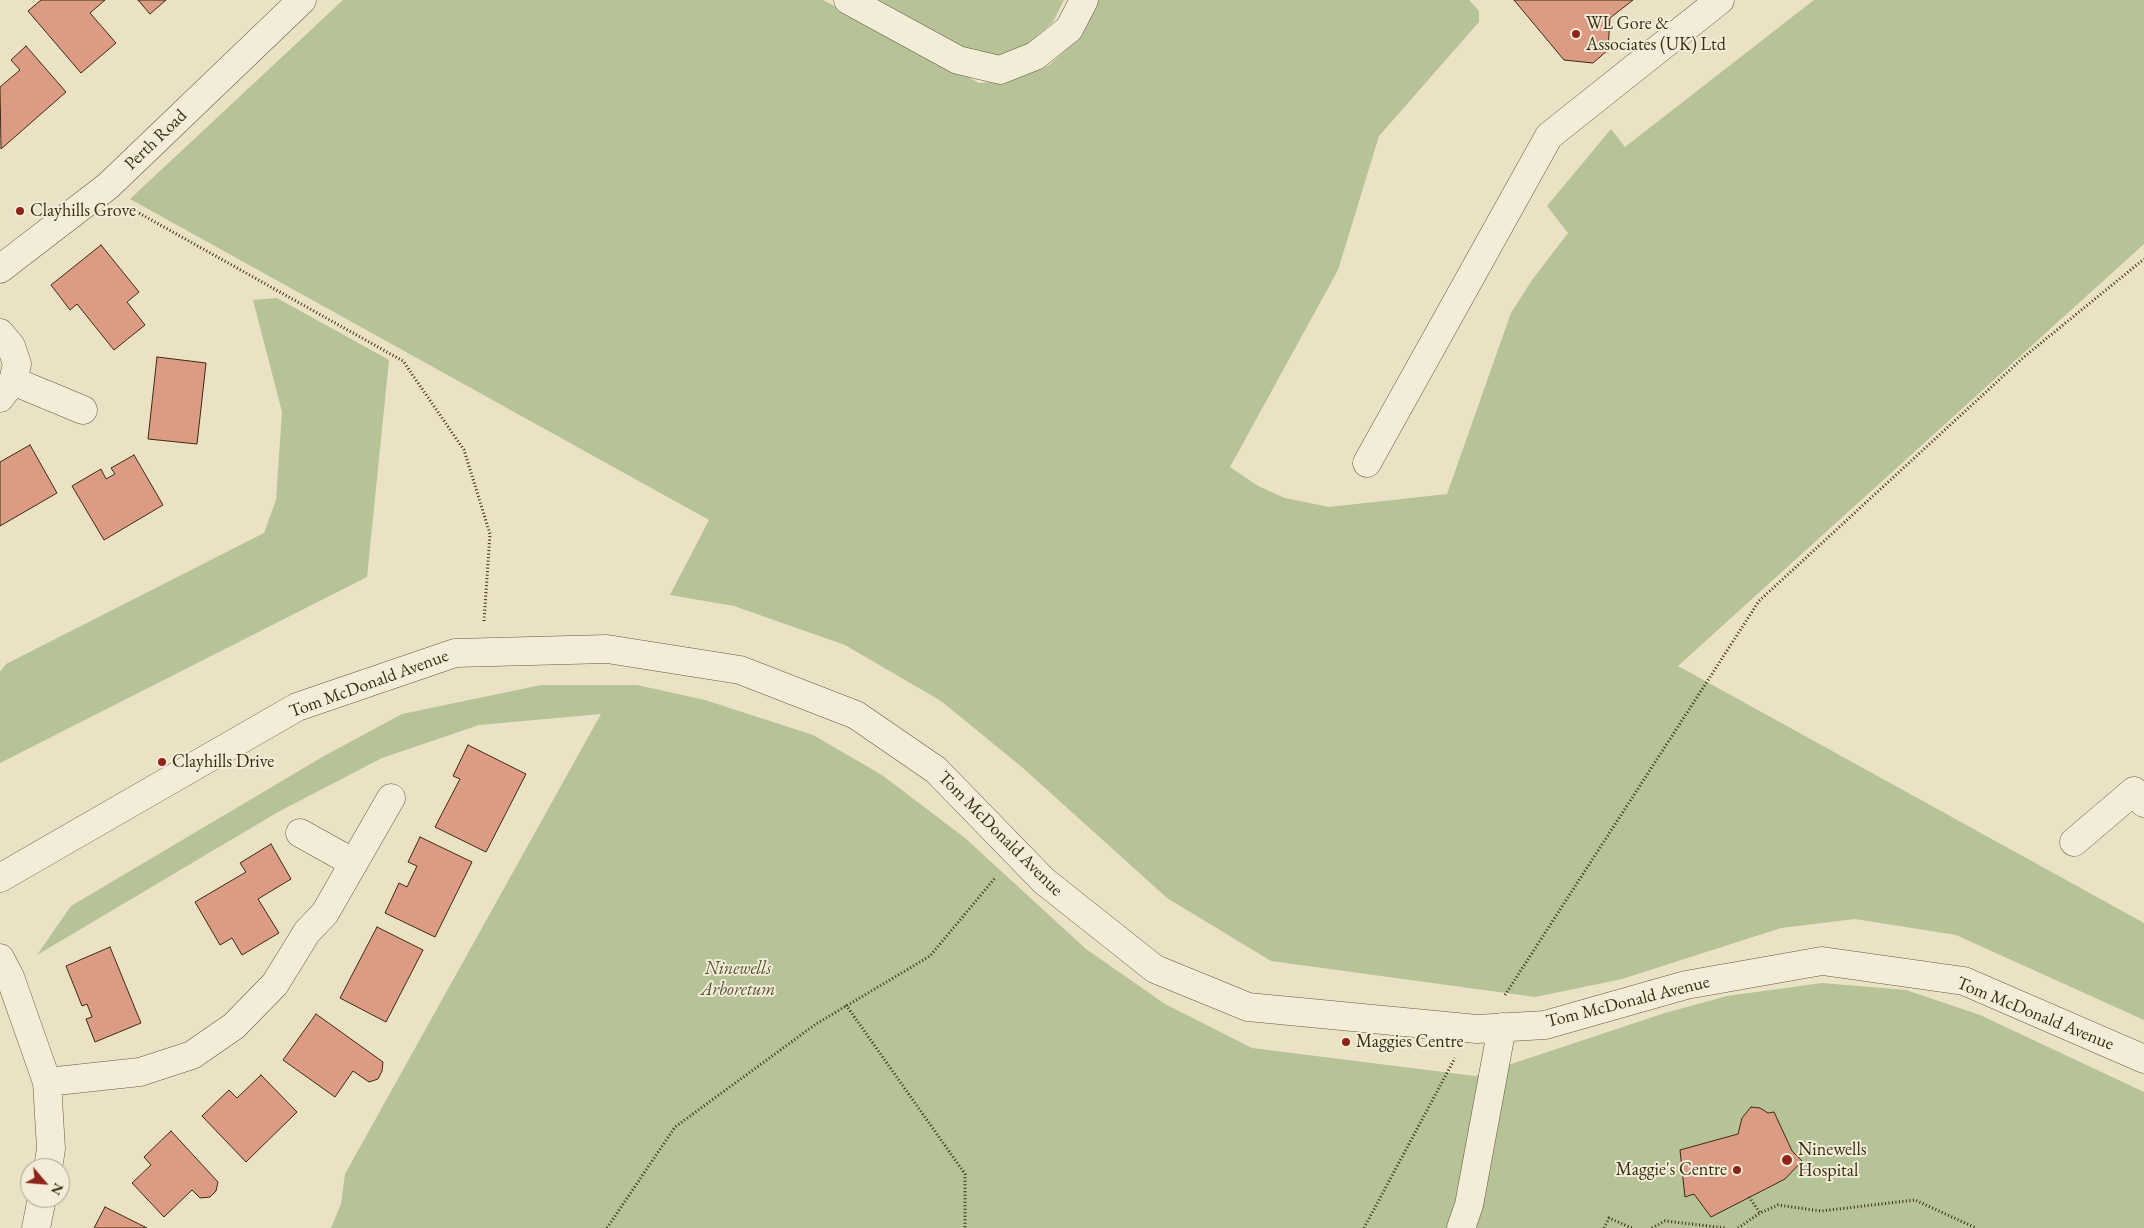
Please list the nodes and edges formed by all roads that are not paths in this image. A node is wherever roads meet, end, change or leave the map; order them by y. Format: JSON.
{"nodes":[{"id":1,"x":302,"y":0,"type":"edge"},
{"id":2,"x":848,"y":0,"type":"edge"},
{"id":3,"x":1084,"y":0,"type":"edge"},
{"id":4,"x":1720,"y":0,"type":"edge"},
{"id":5,"x":0,"y":269,"type":"edge"},
{"id":6,"x":0,"y":333,"type":"edge"},
{"id":7,"x":6,"y":390,"type":"edge"},
{"id":8,"x":82,"y":410,"type":"dead end"},
{"id":9,"x":1367,"y":463,"type":"dead end"},
{"id":10,"x":391,"y":798,"type":"dead end"},
{"id":11,"x":2144,"y":802,"type":"edge"},
{"id":12,"x":300,"y":833,"type":"dead end"},
{"id":13,"x":2074,"y":842,"type":"dead end"},
{"id":14,"x":354,"y":863,"type":"junction"},
{"id":15,"x":0,"y":878,"type":"edge"},
{"id":16,"x":0,"y":958,"type":"edge"},
{"id":17,"x":1486,"y":1028,"type":"junction"},
{"id":18,"x":2144,"y":1059,"type":"edge"},
{"id":19,"x":47,"y":1082,"type":"junction"},
{"id":20,"x":50,"y":1158,"type":"edge"},
{"id":21,"x":40,"y":1208,"type":"edge"},
{"id":22,"x":36,"y":1228,"type":"edge"},
{"id":23,"x":1461,"y":1228,"type":"edge"}],
"edges":[{"from":1,"to":5,"type":"street","name":"Perth Road"},
{"from":2,"to":3,"type":"street"},
{"from":4,"to":9,"type":"street"},
{"from":6,"to":7,"type":"street"},
{"from":7,"to":8,"type":"street"},
{"from":10,"to":14,"type":"street"},
{"from":11,"to":13,"type":"street"},
{"from":12,"to":14,"type":"street"},
{"from":14,"to":19,"type":"street"},
{"from":15,"to":17,"type":"street","name":"Tom McDonald Avenue"},
{"from":16,"to":19,"type":"street"},
{"from":17,"to":18,"type":"street","name":"Tom McDonald Avenue"},
{"from":17,"to":23,"type":"street"},
{"from":19,"to":20,"type":"street"},
{"from":21,"to":22,"type":"street"}]}
